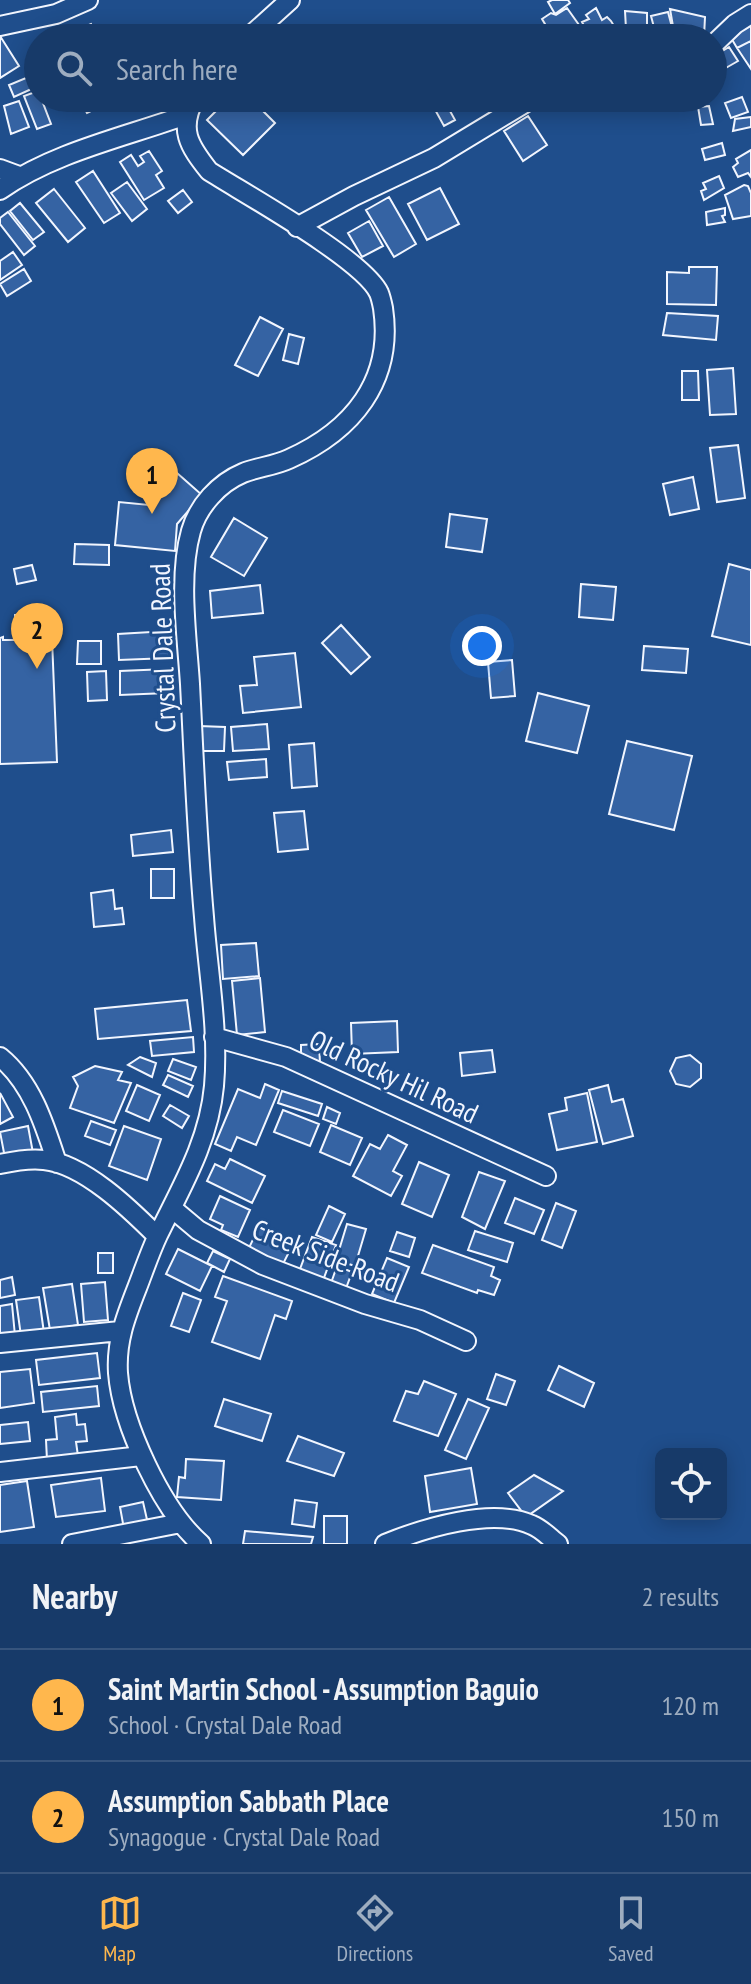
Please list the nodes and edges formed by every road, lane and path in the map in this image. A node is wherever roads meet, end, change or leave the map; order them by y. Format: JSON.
{"nodes":[{"id":1,"x":88,"y":0,"type":"edge"},
{"id":2,"x":290,"y":0,"type":"edge"},
{"id":3,"x":751,"y":14,"type":"edge"},
{"id":4,"x":263,"y":24,"type":"edge"},
{"id":5,"x":0,"y":26,"type":"edge"},
{"id":6,"x":727,"y":32,"type":"edge"},
{"id":7,"x":188,"y":112,"type":"edge"},
{"id":8,"x":510,"y":112,"type":"edge"},
{"id":9,"x":186,"y":115,"type":"junction"},
{"id":10,"x":0,"y":169,"type":"edge"},
{"id":11,"x":19,"y":176,"type":"junction"},
{"id":12,"x":0,"y":190,"type":"edge"},
{"id":13,"x":297,"y":227,"type":"junction"},
{"id":14,"x":214,"y":1037,"type":"junction"},
{"id":15,"x":0,"y":1057,"type":"edge"},
{"id":16,"x":57,"y":1163,"type":"junction"},
{"id":17,"x":0,"y":1164,"type":"edge"},
{"id":18,"x":546,"y":1176,"type":"dead end"},
{"id":19,"x":173,"y":1209,"type":"junction"},
{"id":20,"x":157,"y":1236,"type":"junction"},
{"id":21,"x":120,"y":1331,"type":"junction"},
{"id":22,"x":466,"y":1341,"type":"dead end"},
{"id":23,"x":0,"y":1343,"type":"edge"},
{"id":24,"x":141,"y":1456,"type":"junction"},
{"id":25,"x":0,"y":1472,"type":"edge"},
{"id":26,"x":191,"y":1537,"type":"edge"},
{"id":27,"x":72,"y":1544,"type":"edge"},
{"id":28,"x":385,"y":1544,"type":"edge"},
{"id":29,"x":558,"y":1544,"type":"edge"}],
"edges":[{"from":1,"to":5,"type":"street"},
{"from":2,"to":4,"type":"street"},
{"from":3,"to":6,"type":"street"},
{"from":7,"to":9,"type":"street"},
{"from":8,"to":13,"type":"street"},
{"from":9,"to":11,"type":"street"},
{"from":9,"to":13,"type":"street","name":"Crystal Dale Road"},
{"from":10,"to":11,"type":"street"},
{"from":11,"to":12,"type":"street"},
{"from":13,"to":14,"type":"street","name":"Crystal Dale Road"},
{"from":14,"to":18,"type":"street","name":"Old Rocky Hil Road"},
{"from":14,"to":19,"type":"street","name":"Crystal Dale Road"},
{"from":15,"to":16,"type":"street"},
{"from":16,"to":17,"type":"street"},
{"from":16,"to":20,"type":"street"},
{"from":19,"to":20,"type":"street","name":"Crystal Dale Road"},
{"from":19,"to":22,"type":"street","name":"Creek Side Road"},
{"from":20,"to":21,"type":"street","name":"Crystal Dale Road"},
{"from":21,"to":23,"type":"street"},
{"from":21,"to":24,"type":"street","name":"Crystal Dale Road"},
{"from":24,"to":25,"type":"street"},
{"from":24,"to":26,"type":"street","name":"Crystal Dale Road"},
{"from":26,"to":27,"type":"street"},
{"from":28,"to":29,"type":"street"}]}
